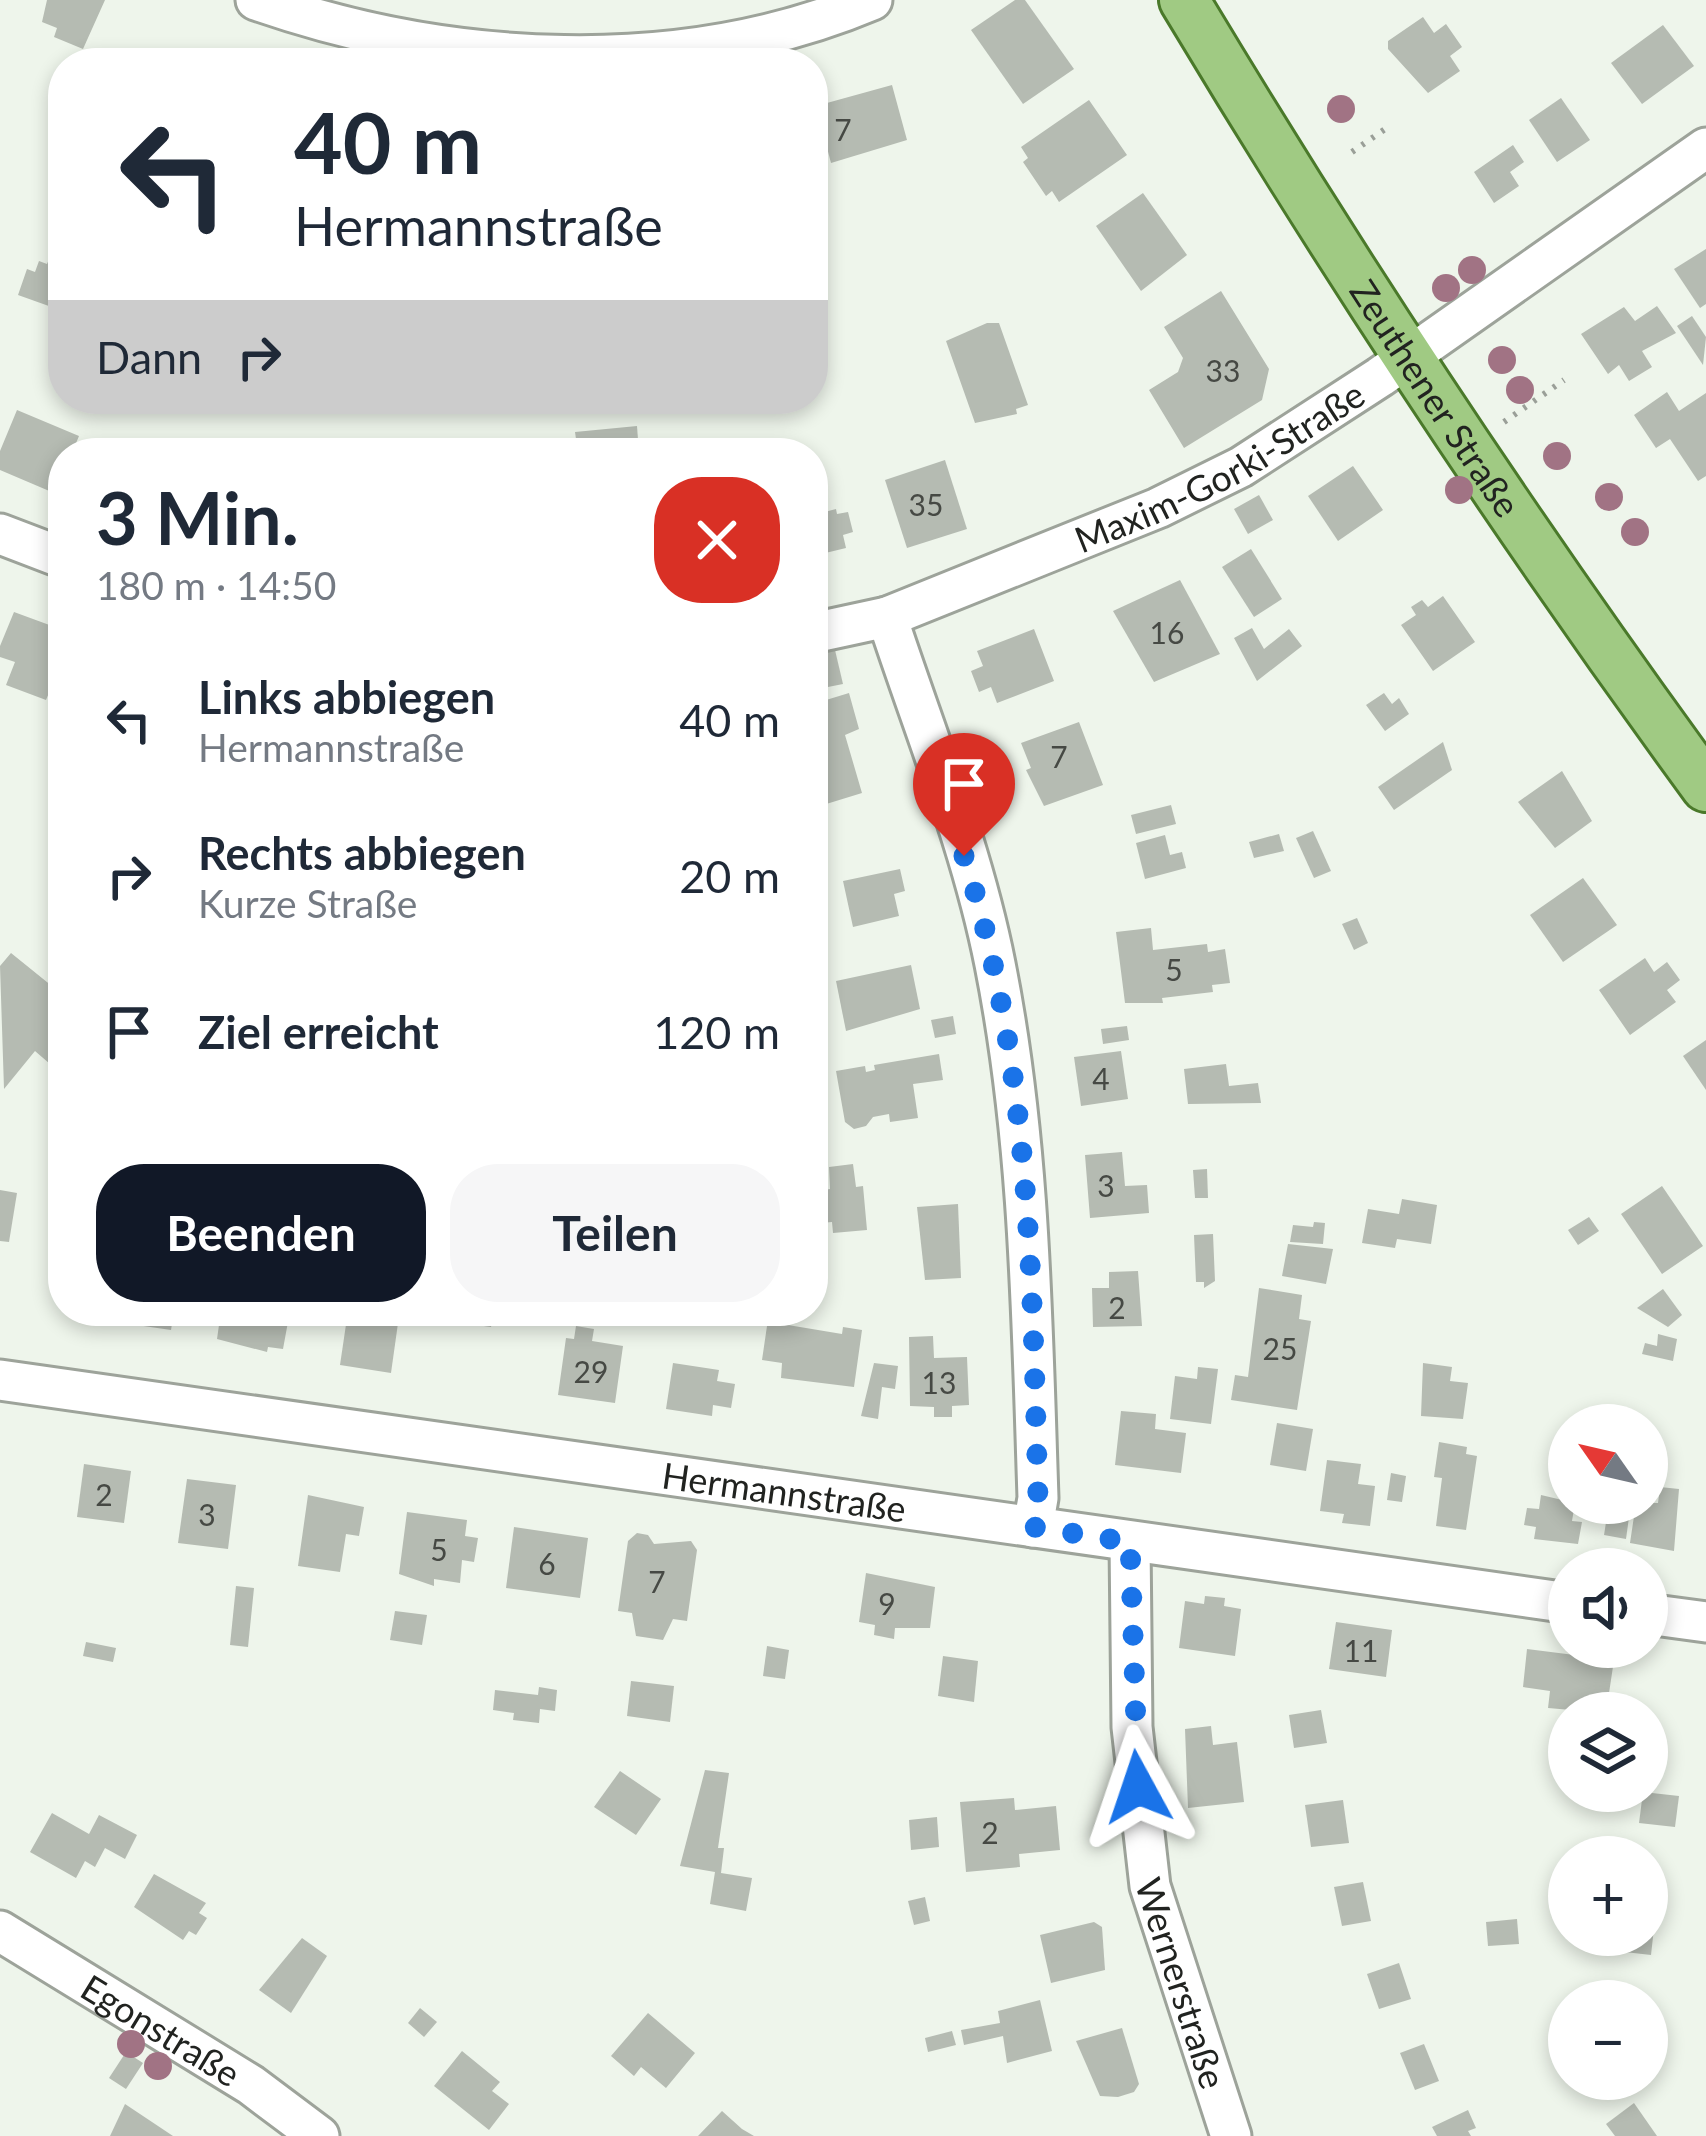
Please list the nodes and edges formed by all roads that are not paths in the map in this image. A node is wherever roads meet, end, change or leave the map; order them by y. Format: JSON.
{"nodes":[{"id":1,"x":256,"y":0,"type":"edge"},
{"id":2,"x":872,"y":0,"type":"edge"},
{"id":3,"x":1184,"y":0,"type":"edge"},
{"id":4,"x":434,"y":48,"type":"edge"},
{"id":5,"x":628,"y":48,"type":"edge"},
{"id":6,"x":1706,"y":148,"type":"edge"},
{"id":7,"x":1409,"y":356,"type":"junction"},
{"id":8,"x":0,"y":534,"type":"edge"},
{"id":9,"x":48,"y":552,"type":"edge"},
{"id":10,"x":887,"y":616,"type":"junction"},
{"id":11,"x":828,"y":630,"type":"edge"},
{"id":12,"x":1706,"y":788,"type":"edge"},
{"id":13,"x":0,"y":1380,"type":"edge"},
{"id":14,"x":1033,"y":1527,"type":"junction"},
{"id":15,"x":1130,"y":1542,"type":"junction"},
{"id":16,"x":1548,"y":1600,"type":"edge"},
{"id":17,"x":1668,"y":1617,"type":"edge"},
{"id":18,"x":1706,"y":1622,"type":"edge"},
{"id":19,"x":0,"y":1931,"type":"edge"},
{"id":20,"x":319,"y":2136,"type":"edge"},
{"id":21,"x":1231,"y":2136,"type":"edge"}],
"edges":[{"from":1,"to":4,"type":"street"},
{"from":2,"to":5,"type":"street"},
{"from":3,"to":7,"type":"main road","name":"Zeuthener Straße"},
{"from":6,"to":7,"type":"street","name":"Maxim-Gorki-Straße"},
{"from":7,"to":10,"type":"street","name":"Maxim-Gorki-Straße"},
{"from":7,"to":12,"type":"main road","name":"Zeuthener Straße"},
{"from":8,"to":9,"type":"street"},
{"from":10,"to":11,"type":"street","name":"Maxim-Gorki-Straße"},
{"from":10,"to":14,"type":"street"},
{"from":13,"to":14,"type":"street","name":"Hermannstraße"},
{"from":14,"to":15,"type":"street","name":"Hermannstraße"},
{"from":15,"to":16,"type":"street","name":"Hermannstraße"},
{"from":15,"to":21,"type":"street","name":"Wernerstraße"},
{"from":17,"to":18,"type":"street"},
{"from":19,"to":20,"type":"street","name":"Egonstraße"}]}
